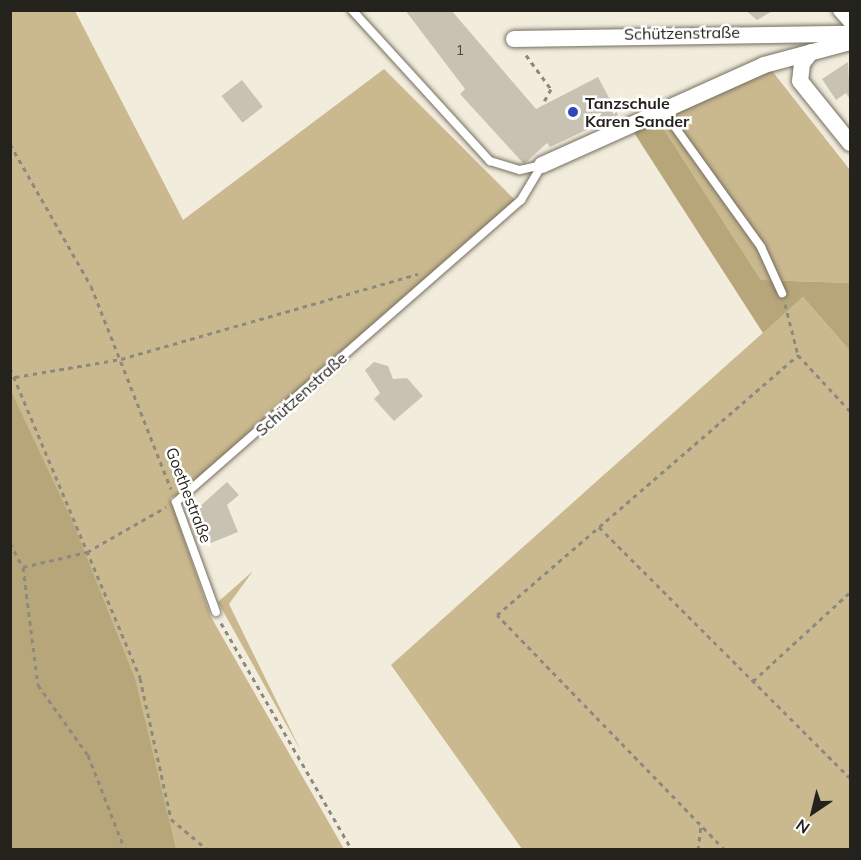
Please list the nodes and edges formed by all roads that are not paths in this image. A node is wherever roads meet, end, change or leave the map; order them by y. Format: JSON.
{"nodes":[{"id":1,"x":352,"y":10,"type":"edge"},
{"id":2,"x":841,"y":10,"type":"edge"},
{"id":3,"x":850,"y":20,"type":"edge"},
{"id":4,"x":850,"y":34,"type":"edge"},
{"id":5,"x":514,"y":39,"type":"dead end"},
{"id":6,"x":850,"y":42,"type":"edge"},
{"id":7,"x":810,"y":52,"type":"junction"},
{"id":8,"x":662,"y":109,"type":"junction"},
{"id":9,"x":850,"y":143,"type":"edge"},
{"id":10,"x":542,"y":165,"type":"junction"},
{"id":11,"x":782,"y":293,"type":"road end"},
{"id":12,"x":176,"y":501,"type":"joint"},
{"id":13,"x":216,"y":612,"type":"road end"}],
"edges":[{"from":1,"to":10,"type":"lane"},
{"from":2,"to":3,"type":"street"},
{"from":4,"to":5,"type":"street","name":"Schützenstraße"},
{"from":6,"to":7,"type":"street"},
{"from":7,"to":8,"type":"street"},
{"from":7,"to":9,"type":"street"},
{"from":8,"to":10,"type":"street"},
{"from":8,"to":11,"type":"lane"},
{"from":10,"to":12,"type":"lane","name":"Schützenstraße"},
{"from":12,"to":13,"type":"lane","name":"Goethestraße"}]}
